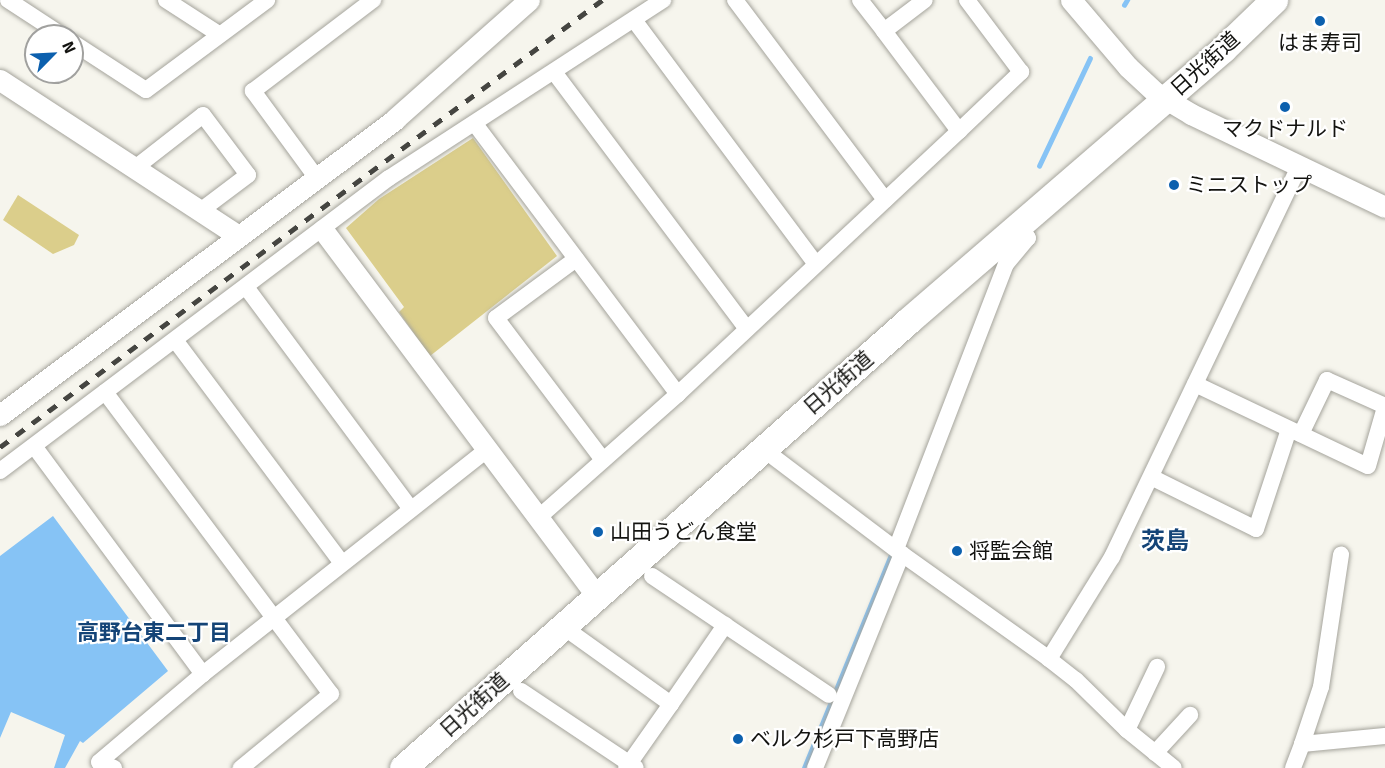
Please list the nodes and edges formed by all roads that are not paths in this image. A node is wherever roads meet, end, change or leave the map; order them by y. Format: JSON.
{"nodes":[{"id":1,"x":8,"y":0,"type":"edge"},
{"id":2,"x":166,"y":0,"type":"edge"},
{"id":3,"x":267,"y":0,"type":"edge"},
{"id":4,"x":373,"y":0,"type":"edge"},
{"id":5,"x":529,"y":0,"type":"edge"},
{"id":6,"x":663,"y":0,"type":"edge"},
{"id":7,"x":735,"y":0,"type":"edge"},
{"id":8,"x":860,"y":0,"type":"edge"},
{"id":9,"x":925,"y":0,"type":"edge"},
{"id":10,"x":967,"y":0,"type":"edge"},
{"id":11,"x":1071,"y":0,"type":"edge"},
{"id":12,"x":1274,"y":0,"type":"edge"},
{"id":13,"x":634,"y":20,"type":"junction"},
{"id":14,"x":45,"y":24,"type":"edge"},
{"id":15,"x":884,"y":31,"type":"junction"},
{"id":16,"x":220,"y":35,"type":"junction"},
{"id":17,"x":84,"y":50,"type":"edge"},
{"id":18,"x":555,"y":72,"type":"junction"},
{"id":19,"x":0,"y":80,"type":"edge"},
{"id":20,"x":1166,"y":99,"type":"junction"},
{"id":21,"x":475,"y":124,"type":"junction"},
{"id":22,"x":959,"y":131,"type":"junction"},
{"id":23,"x":1299,"y":167,"type":"junction"},
{"id":24,"x":135,"y":168,"type":"junction"},
{"id":25,"x":316,"y":177,"type":"junction"},
{"id":26,"x":885,"y":200,"type":"junction"},
{"id":27,"x":1385,"y":207,"type":"edge"},
{"id":28,"x":200,"y":211,"type":"junction"},
{"id":29,"x":1019,"y":224,"type":"junction"},
{"id":30,"x":322,"y":230,"type":"junction"},
{"id":31,"x":238,"y":236,"type":"junction"},
{"id":32,"x":576,"y":259,"type":"junction"},
{"id":33,"x":816,"y":264,"type":"junction"},
{"id":34,"x":246,"y":287,"type":"junction"},
{"id":35,"x":747,"y":329,"type":"junction"},
{"id":36,"x":175,"y":340,"type":"junction"},
{"id":37,"x":1195,"y":384,"type":"junction"},
{"id":38,"x":105,"y":392,"type":"junction"},
{"id":39,"x":678,"y":394,"type":"junction"},
{"id":40,"x":1385,"y":406,"type":"edge"},
{"id":41,"x":0,"y":415,"type":"edge"},
{"id":42,"x":1295,"y":431,"type":"junction"},
{"id":43,"x":34,"y":446,"type":"junction"},
{"id":44,"x":763,"y":449,"type":"junction"},
{"id":45,"x":487,"y":450,"type":"junction"},
{"id":46,"x":603,"y":460,"type":"junction"},
{"id":47,"x":0,"y":471,"type":"edge"},
{"id":48,"x":1151,"y":477,"type":"junction"},
{"id":49,"x":410,"y":508,"type":"junction"},
{"id":50,"x":538,"y":518,"type":"junction"},
{"id":51,"x":899,"y":552,"type":"junction"},
{"id":52,"x":1341,"y":554,"type":"dead end"},
{"id":53,"x":342,"y":563,"type":"junction"},
{"id":54,"x":652,"y":576,"type":"dead end"},
{"id":55,"x":596,"y":595,"type":"junction"},
{"id":56,"x":274,"y":618,"type":"junction"},
{"id":57,"x":725,"y":625,"type":"junction"},
{"id":58,"x":562,"y":626,"type":"junction"},
{"id":59,"x":1050,"y":659,"type":"junction"},
{"id":60,"x":1157,"y":667,"type":"dead end"},
{"id":61,"x":203,"y":674,"type":"junction"},
{"id":62,"x":521,"y":691,"type":"dead end"},
{"id":63,"x":829,"y":695,"type":"dead end"},
{"id":64,"x":671,"y":704,"type":"junction"},
{"id":65,"x":1190,"y":715,"type":"dead end"},
{"id":66,"x":1127,"y":730,"type":"junction"},
{"id":67,"x":1385,"y":736,"type":"edge"},
{"id":68,"x":1302,"y":744,"type":"junction"},
{"id":69,"x":1155,"y":753,"type":"junction"},
{"id":70,"x":102,"y":766,"type":"edge"},
{"id":71,"x":630,"y":767,"type":"edge"},
{"id":72,"x":241,"y":768,"type":"edge"},
{"id":73,"x":403,"y":768,"type":"edge"},
{"id":74,"x":814,"y":768,"type":"edge"},
{"id":75,"x":1174,"y":768,"type":"edge"},
{"id":76,"x":1293,"y":768,"type":"edge"}],
"edges":[{"from":1,"to":14,"type":"street"},
{"from":2,"to":16,"type":"street"},
{"from":3,"to":16,"type":"street"},
{"from":4,"to":25,"type":"street"},
{"from":5,"to":25,"type":"street"},
{"from":6,"to":13,"type":"street"},
{"from":7,"to":26,"type":"street"},
{"from":8,"to":15,"type":"street"},
{"from":9,"to":15,"type":"street"},
{"from":10,"to":22,"type":"street"},
{"from":11,"to":20,"type":"street"},
{"from":12,"to":20,"type":"highway","name":"日光街道"},
{"from":13,"to":18,"type":"street"},
{"from":13,"to":33,"type":"street"},
{"from":15,"to":22,"type":"street"},
{"from":16,"to":17,"type":"street"},
{"from":18,"to":21,"type":"street"},
{"from":18,"to":35,"type":"street"},
{"from":19,"to":24,"type":"street"},
{"from":20,"to":23,"type":"street"},
{"from":20,"to":29,"type":"highway","name":"日光街道"},
{"from":21,"to":30,"type":"street"},
{"from":21,"to":32,"type":"street"},
{"from":22,"to":26,"type":"street"},
{"from":23,"to":27,"type":"street"},
{"from":23,"to":37,"type":"street"},
{"from":24,"to":28,"type":"street"},
{"from":24,"to":28,"type":"street"},
{"from":25,"to":31,"type":"street"},
{"from":26,"to":33,"type":"street"},
{"from":28,"to":31,"type":"street"},
{"from":29,"to":44,"type":"highway","name":"日光街道"},
{"from":29,"to":51,"type":"street"},
{"from":30,"to":34,"type":"street"},
{"from":30,"to":45,"type":"street"},
{"from":31,"to":41,"type":"street"},
{"from":32,"to":39,"type":"street"},
{"from":32,"to":46,"type":"street"},
{"from":33,"to":35,"type":"street"},
{"from":34,"to":36,"type":"street"},
{"from":34,"to":49,"type":"street"},
{"from":35,"to":39,"type":"street"},
{"from":36,"to":38,"type":"street"},
{"from":36,"to":53,"type":"street"},
{"from":37,"to":42,"type":"street"},
{"from":37,"to":48,"type":"street"},
{"from":38,"to":43,"type":"street"},
{"from":38,"to":56,"type":"street"},
{"from":39,"to":46,"type":"street"},
{"from":40,"to":42,"type":"street"},
{"from":40,"to":42,"type":"street"},
{"from":42,"to":48,"type":"street"},
{"from":43,"to":47,"type":"street"},
{"from":43,"to":61,"type":"street"},
{"from":44,"to":51,"type":"street"},
{"from":44,"to":55,"type":"highway","name":"日光街道"},
{"from":45,"to":49,"type":"street"},
{"from":45,"to":50,"type":"street"},
{"from":46,"to":50,"type":"street"},
{"from":48,"to":59,"type":"street"},
{"from":49,"to":53,"type":"street"},
{"from":50,"to":55,"type":"street"},
{"from":51,"to":59,"type":"street"},
{"from":51,"to":74,"type":"street"},
{"from":52,"to":68,"type":"street"},
{"from":53,"to":56,"type":"street"},
{"from":54,"to":57,"type":"street"},
{"from":55,"to":58,"type":"highway","name":"日光街道"},
{"from":56,"to":61,"type":"street"},
{"from":56,"to":72,"type":"street"},
{"from":57,"to":63,"type":"street"},
{"from":57,"to":64,"type":"street"},
{"from":58,"to":64,"type":"street"},
{"from":58,"to":73,"type":"highway","name":"日光街道"},
{"from":59,"to":66,"type":"street"},
{"from":60,"to":66,"type":"street"},
{"from":61,"to":70,"type":"street"},
{"from":62,"to":71,"type":"street"},
{"from":64,"to":71,"type":"street"},
{"from":65,"to":69,"type":"street"},
{"from":66,"to":69,"type":"street"},
{"from":67,"to":68,"type":"street"},
{"from":68,"to":76,"type":"street"},
{"from":69,"to":75,"type":"street"}]}
